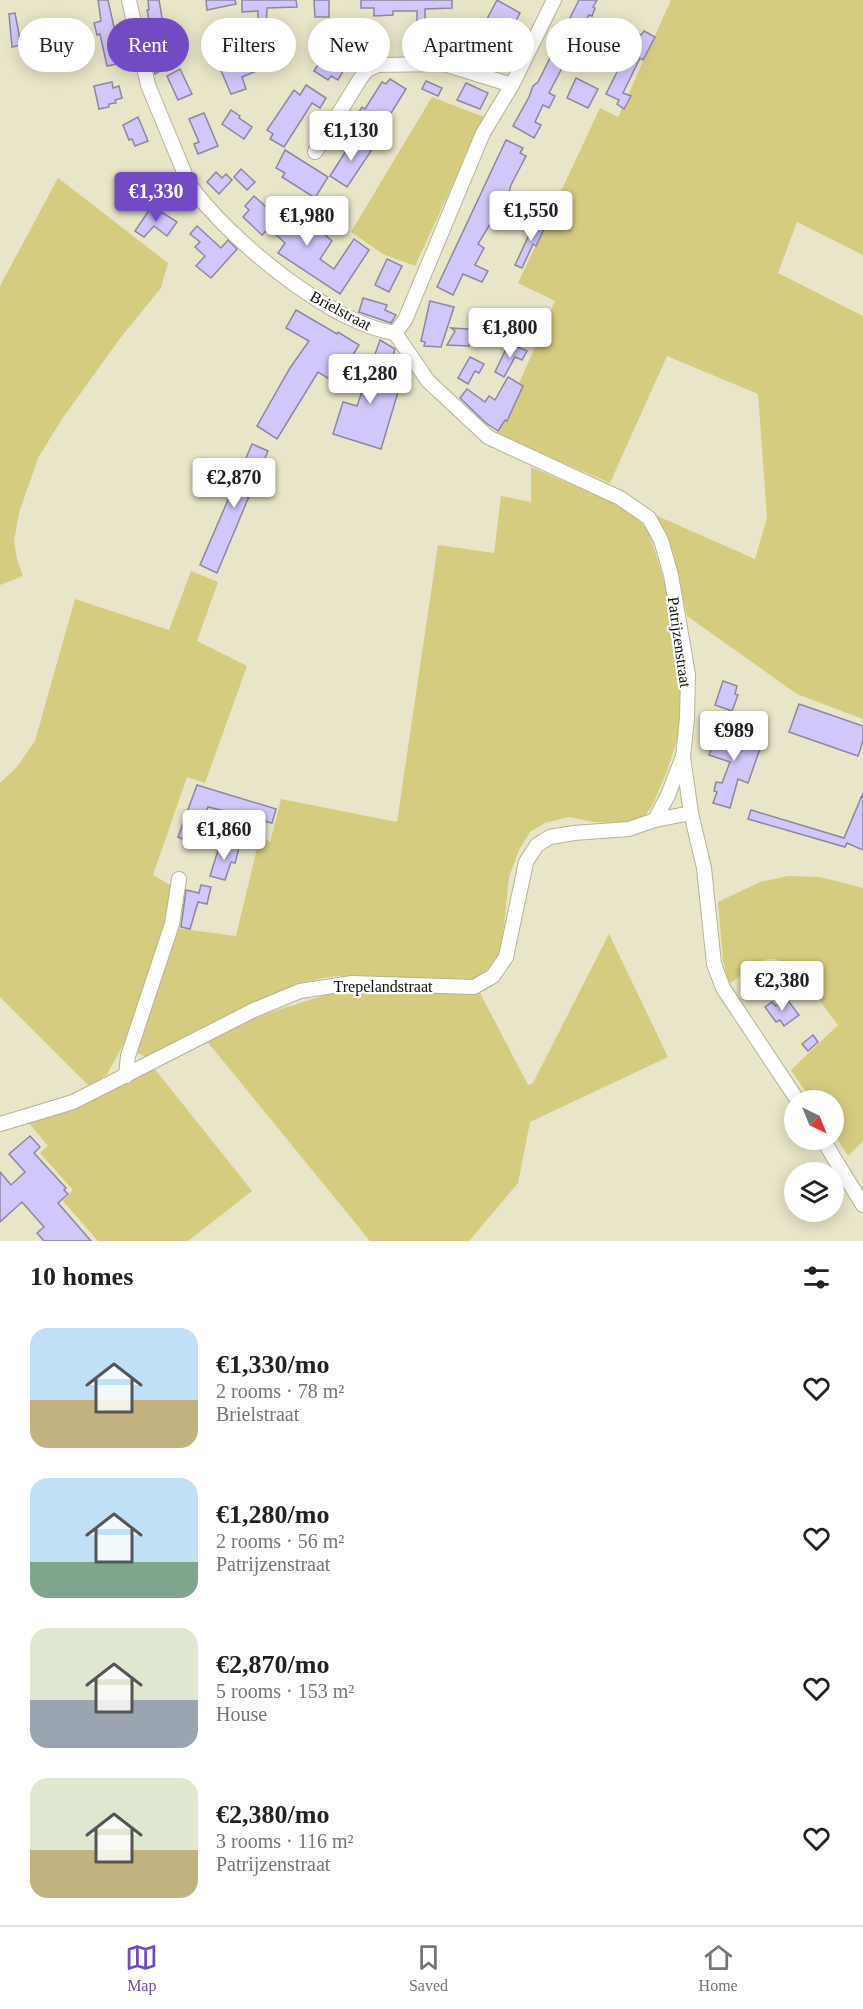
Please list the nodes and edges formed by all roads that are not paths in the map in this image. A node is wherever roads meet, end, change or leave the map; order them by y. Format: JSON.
{"nodes":[{"id":1,"x":129,"y":0,"type":"edge"},
{"id":2,"x":554,"y":0,"type":"edge"},
{"id":3,"x":512,"y":85,"type":"junction"},
{"id":4,"x":315,"y":152,"type":"dead end"},
{"id":5,"x":394,"y":333,"type":"junction"},
{"id":6,"x":683,"y":757,"type":"junction"},
{"id":7,"x":691,"y":813,"type":"junction"},
{"id":8,"x":655,"y":820,"type":"junction"},
{"id":9,"x":179,"y":879,"type":"dead end"},
{"id":10,"x":126,"y":1076,"type":"junction"},
{"id":11,"x":791,"y":1090,"type":"edge"},
{"id":12,"x":0,"y":1124,"type":"edge"},
{"id":13,"x":830,"y":1150,"type":"edge"},
{"id":14,"x":863,"y":1205,"type":"edge"}],
"edges":[{"from":1,"to":5,"type":"street","name":"Brielstraat"},
{"from":2,"to":3,"type":"street","name":"Brielstraat"},
{"from":3,"to":4,"type":"street"},
{"from":3,"to":5,"type":"street","name":"Brielstraat"},
{"from":5,"to":6,"type":"street","name":"Patrijzenstraat"},
{"from":6,"to":7,"type":"street","name":"Patrijzenstraat"},
{"from":6,"to":8,"type":"street"},
{"from":7,"to":8,"type":"street","name":"Trepelandstraat"},
{"from":7,"to":11,"type":"street","name":"Patrijzenstraat"},
{"from":8,"to":10,"type":"street","name":"Trepelandstraat"},
{"from":9,"to":10,"type":"street"},
{"from":10,"to":12,"type":"street","name":"Trepelandstraat"},
{"from":13,"to":14,"type":"street"}]}
